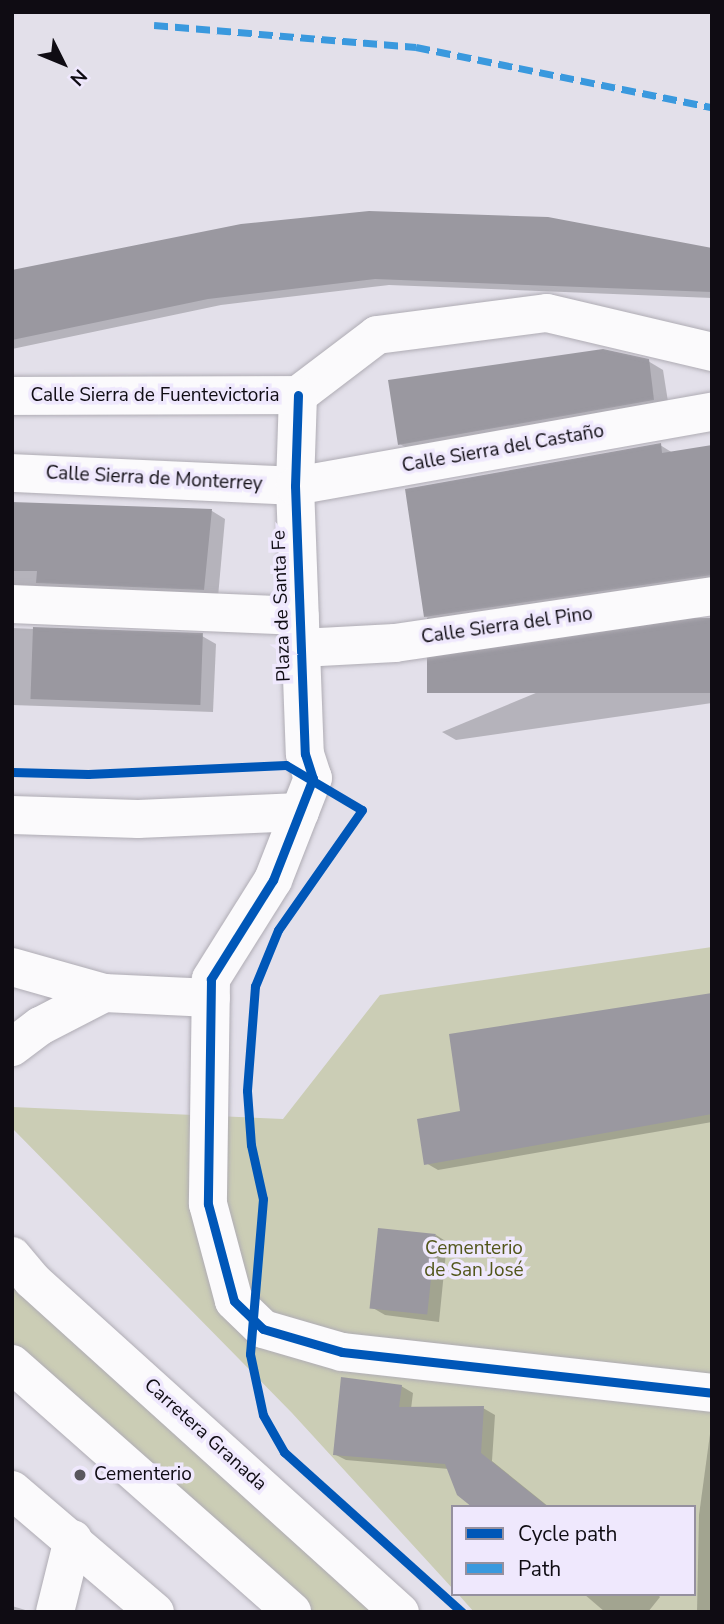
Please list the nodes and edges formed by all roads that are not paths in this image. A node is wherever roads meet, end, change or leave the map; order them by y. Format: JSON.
{"nodes":[{"id":1,"x":712,"y":352,"type":"edge"},
{"id":2,"x":298,"y":395,"type":"junction"},
{"id":3,"x":12,"y":396,"type":"edge"},
{"id":4,"x":712,"y":412,"type":"edge"},
{"id":5,"x":12,"y":473,"type":"edge"},
{"id":6,"x":295,"y":486,"type":"junction"},
{"id":7,"x":712,"y":596,"type":"edge"},
{"id":8,"x":12,"y":604,"type":"edge"},
{"id":9,"x":301,"y":632,"type":"junction"},
{"id":10,"x":300,"y":811,"type":"junction"},
{"id":11,"x":12,"y":815,"type":"edge"},
{"id":12,"x":12,"y":967,"type":"edge"},
{"id":13,"x":104,"y":993,"type":"junction"},
{"id":14,"x":211,"y":998,"type":"junction"},
{"id":15,"x":12,"y":1047,"type":"edge"},
{"id":16,"x":12,"y":1256,"type":"edge"},
{"id":17,"x":12,"y":1364,"type":"edge"},
{"id":18,"x":712,"y":1393,"type":"edge"},
{"id":19,"x":12,"y":1490,"type":"edge"},
{"id":20,"x":73,"y":1539,"type":"junction"},
{"id":21,"x":55,"y":1612,"type":"edge"},
{"id":22,"x":155,"y":1612,"type":"edge"},
{"id":23,"x":292,"y":1612,"type":"edge"},
{"id":24,"x":400,"y":1612,"type":"edge"}],
"edges":[{"from":1,"to":2,"type":"street"},
{"from":2,"to":3,"type":"street","name":"Calle Sierra de Fuentevictoria"},
{"from":2,"to":6,"type":"street","name":"Plaza de Santa Fe"},
{"from":4,"to":6,"type":"street","name":"Calle Sierra del Castaño"},
{"from":5,"to":6,"type":"street","name":"Calle Sierra de Monterrey"},
{"from":6,"to":9,"type":"street","name":"Plaza de Santa Fe"},
{"from":7,"to":9,"type":"street","name":"Calle Sierra del Pino"},
{"from":8,"to":9,"type":"street","name":"Calle Sierra del Pino"},
{"from":9,"to":10,"type":"street","name":"Plaza de Santa Fe"},
{"from":10,"to":11,"type":"street"},
{"from":10,"to":14,"type":"street","name":"Plaza de Santa Fe"},
{"from":12,"to":13,"type":"street"},
{"from":13,"to":14,"type":"street"},
{"from":13,"to":15,"type":"street"},
{"from":14,"to":18,"type":"street","name":"Plaza de Santa Fe"},
{"from":16,"to":24,"type":"street","name":"Carretera Granada"},
{"from":17,"to":23,"type":"street"},
{"from":19,"to":20,"type":"street"},
{"from":20,"to":21,"type":"street"},
{"from":20,"to":22,"type":"street"}]}
